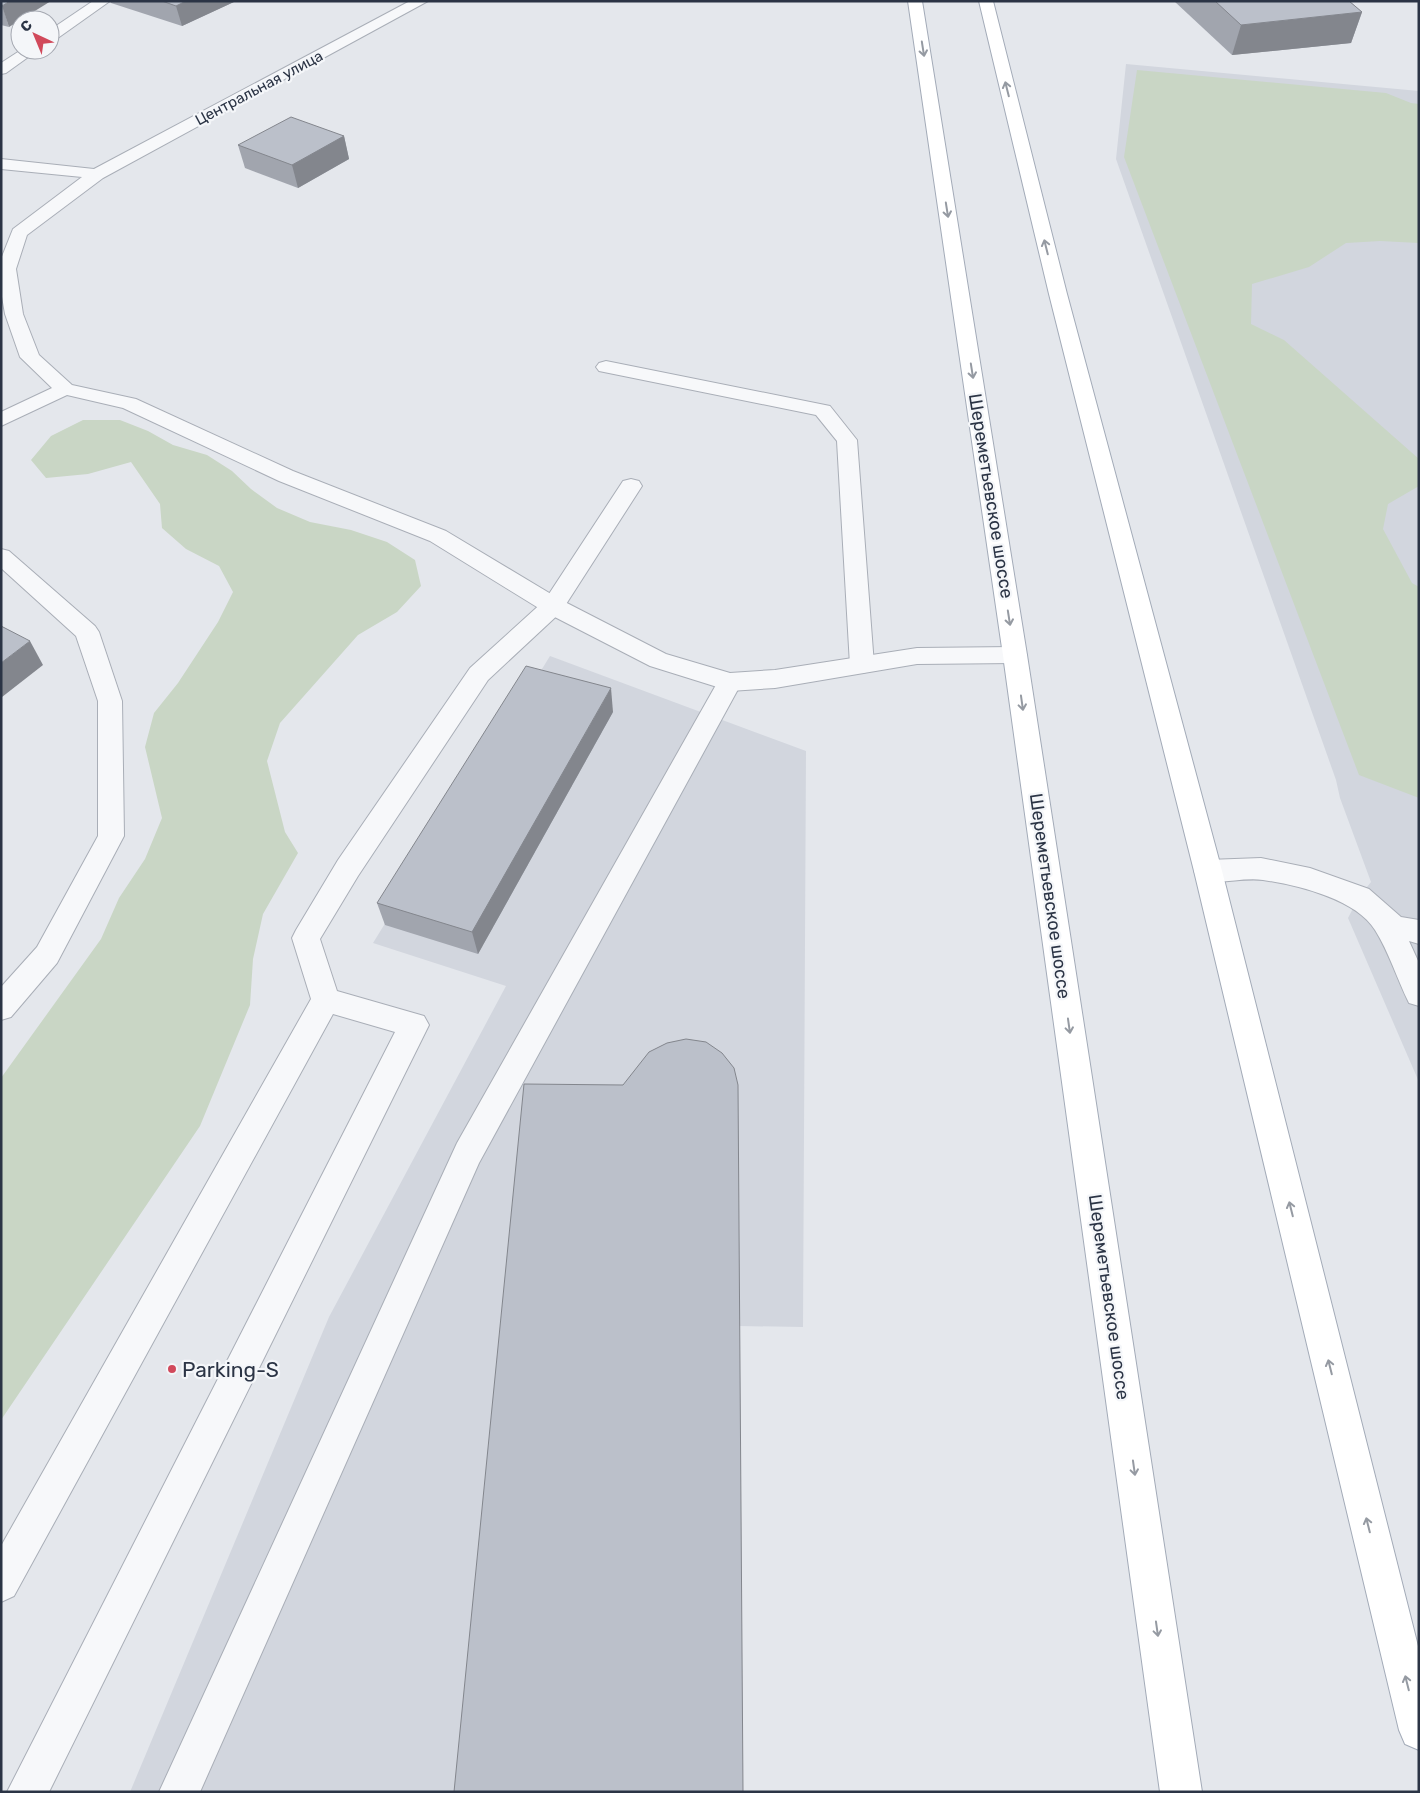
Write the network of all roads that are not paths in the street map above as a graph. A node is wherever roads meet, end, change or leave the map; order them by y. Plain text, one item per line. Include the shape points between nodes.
1 (103, 1) edge
2 (421, 1) edge
3 (916, 1) edge
4 (986, 1) edge
5 (60, 30) edge
6 (16, 60) edge
7 (1, 70) edge
8 (1, 164) edge
9 (97, 174) junction
10 (606, 367) dead end
11 (65, 389) junction
12 (1, 420) edge
13 (632, 486) dead end
14 (1, 556) edge
15 (553, 606) junction
16 (1015, 655) junction
17 (862, 665) junction
18 (730, 682) junction
19 (1208, 872) junction
20 (1385, 921) junction
21 (1419, 932) edge
22 (1419, 994) edge
23 (326, 1000) junction
24 (1, 1008) edge
25 (1, 1583) edge
26 (1419, 1730) edge
27 (27, 1792) edge
28 (178, 1792) edge
29 (1181, 1792) edge

1 - 5 street
2 - 9 street, Центральная улица
3 -> 16 main road, Шереметьевское шоссе
19 -> 4 main road via 1058,294
6 - 7 street
8 - 9 street
9 - 11 street, Центральная улица via 19,233 7,269 14,314 30,357
10 - 17 street via 823,410 847,440
11 - 12 street
11 - 15 street via 129,403 286,476 438,536
13 - 15 street
14 - 24 street via 87,632 110,701 111,827 111,836 47,955
15 - 18 street via 658,660
15 - 23 street via 479,674 348,868 306,938
16 - 17 street via 917,656
16 -> 29 main road, Шереметьевское шоссе
17 - 18 street via 775,679
18 - 28 street via 468,1153
19 - 20 street via 1261,868 1310,879 1359,897
26 -> 19 main road
20 - 21 street via 1394,927
20 - 22 street
23 - 25 street
23 - 27 street via 414,1025

